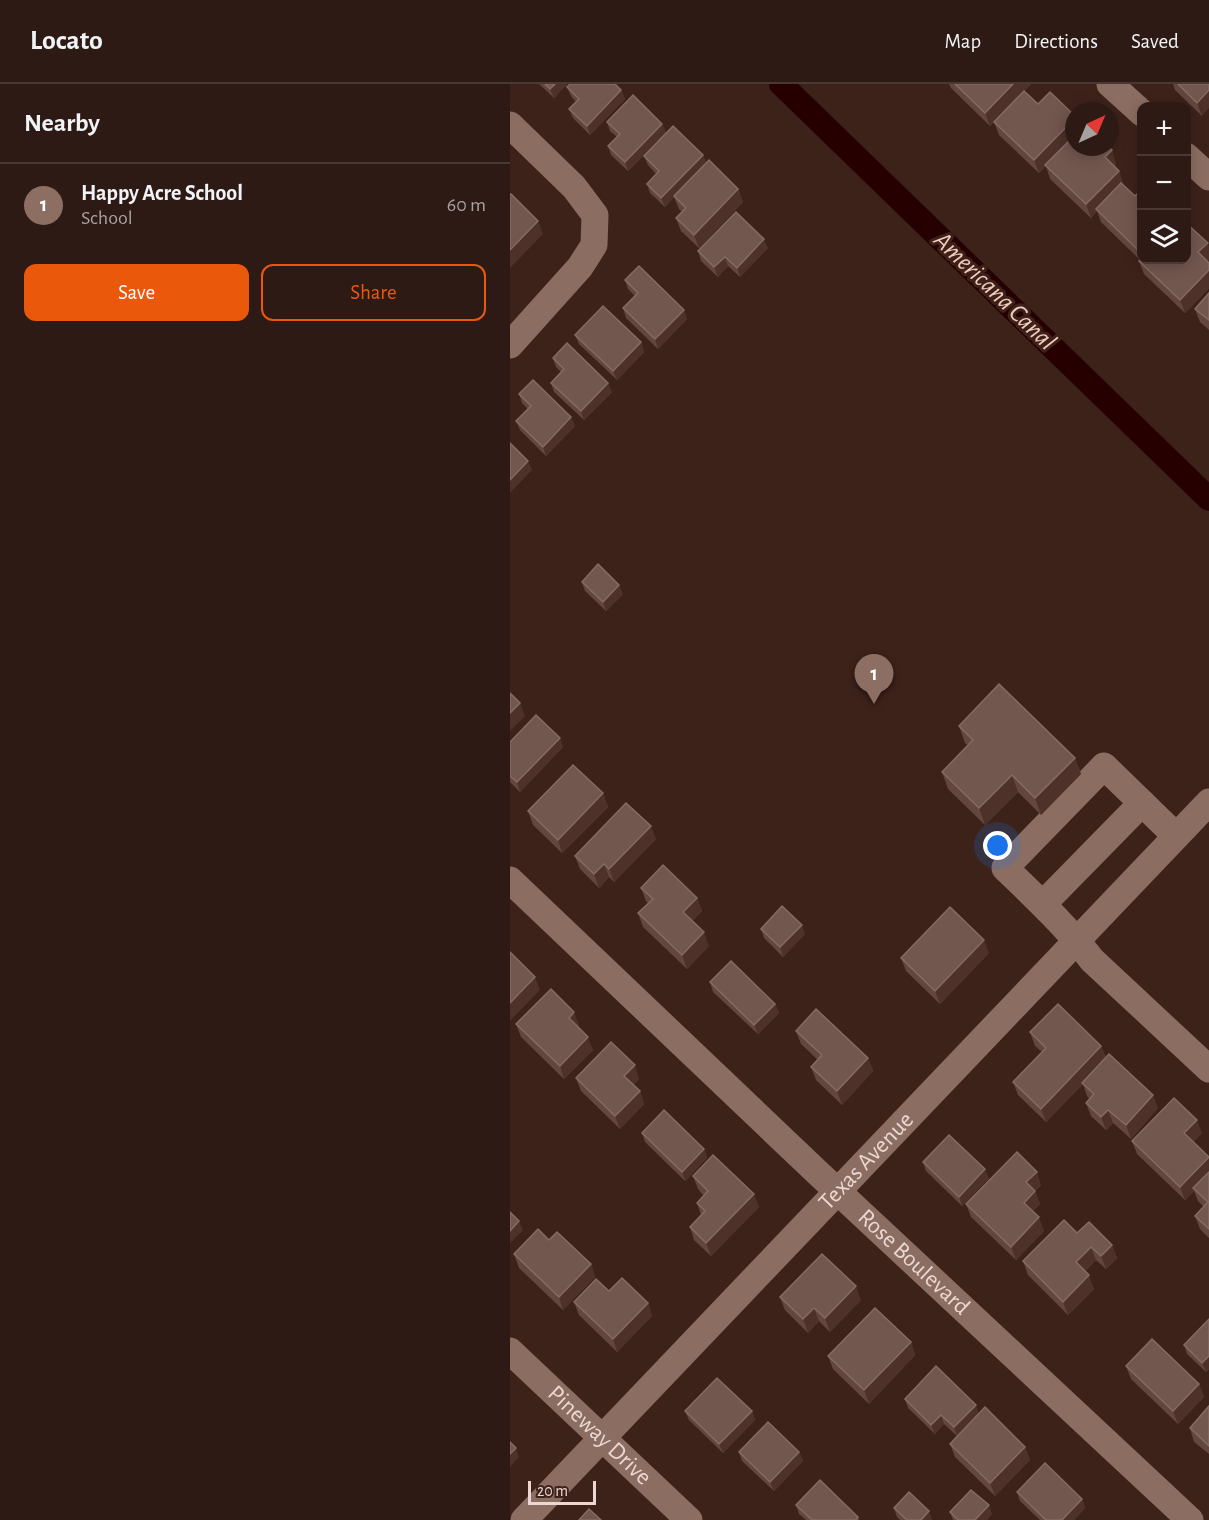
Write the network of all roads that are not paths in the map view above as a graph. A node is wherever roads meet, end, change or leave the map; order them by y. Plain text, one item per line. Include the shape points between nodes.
1 (1110, 84) edge
2 (1137, 108) edge
3 (510, 125) edge
4 (1191, 161) edge
5 (1209, 177) edge
6 (510, 345) edge
7 (1209, 802) edge
8 (1142, 803) junction
9 (1176, 836) junction
10 (510, 880) edge
11 (1043, 904) junction
12 (1077, 940) junction
13 (1209, 1069) edge
14 (838, 1192) junction
15 (510, 1351) edge
16 (602, 1438) junction
17 (524, 1520) edge
18 (689, 1520) edge
19 (1190, 1520) edge

1 - 2 street
3 - 6 street via 574,187 595,215 594,245 580,267
4 - 5 street
7 - 9 street, Texas Avenue
8 - 9 street
8 - 11 street
8 - 11 street via 1104,766 1005,868
9 - 12 street, Texas Avenue
10 - 14 street, Rose Boulevard
11 - 12 street
12 - 13 street via 1092,960
12 - 14 street, Texas Avenue
14 - 16 street, Texas Avenue
14 - 19 street, Rose Boulevard
15 - 16 street, Pineway Drive
16 - 17 street, Texas Avenue
16 - 18 street, Pineway Drive

